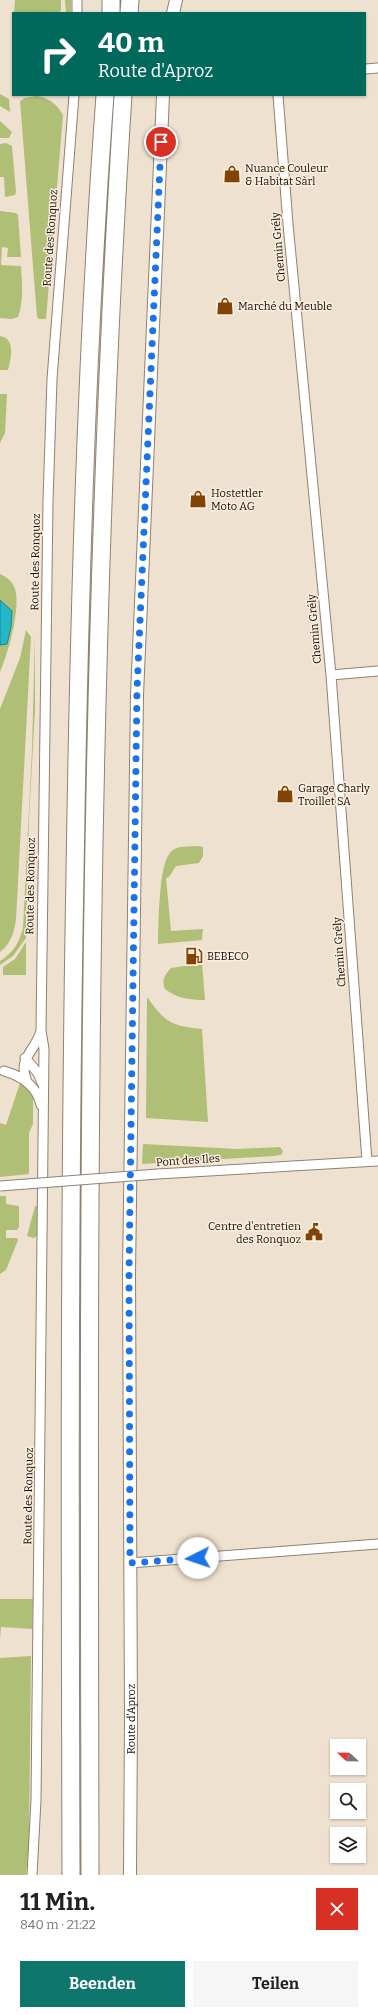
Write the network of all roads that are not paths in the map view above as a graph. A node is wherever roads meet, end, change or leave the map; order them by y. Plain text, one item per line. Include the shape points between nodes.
1 (77, 0) edge
2 (112, 0) edge
3 (130, 0) edge
4 (176, 0) edge
5 (77, 12) edge
6 (110, 12) edge
7 (129, 12) edge
8 (173, 12) edge
9 (378, 68) edge
10 (366, 69) edge
11 (74, 96) edge
12 (105, 96) edge
13 (123, 96) edge
14 (163, 96) edge
15 (278, 96) edge
16 (378, 670) edge
17 (331, 675) junction
18 (40, 1031) junction
19 (25, 1058) junction
20 (2, 1072) edge
21 (26, 1082) junction
22 (44, 1089) junction
23 (43, 1117) junction
24 (367, 1161) junction
25 (378, 1161) edge
26 (0, 1186) edge
27 (378, 1544) edge
28 (130, 1563) junction
29 (32, 1875) edge
30 (71, 1875) edge
31 (90, 1875) edge
32 (130, 1875) edge

1 - 5 street
2 - 6 highway
3 - 7 highway
4 - 8 street
9 - 10 street
11 - 18 street, Route des Ronquoz via 52,394 48,501
12 - 30 highway via 88,410 76,791 71,1202
13 - 31 highway via 106,419 95,791 90,1222
14 - 28 street, Route d'Aproz via 141,695 129,1274
15 - 17 street, Chemin Grély
16 - 17 street
17 - 24 street, Chemin Grély
18 - 19 street, Route des Ronquoz via 34,1047
18 - 22 street, Route des Ronquoz via 44,1049
19 - 20 street via 12,1069
19 - 21 street via 23,1070
19 - 22 street, Route des Ronquoz via 38,1073
20 - 21 street, Route des Ronquoz via 19,1076
21 - 23 street, Route des Ronquoz via 40,1099
22 - 23 street, Route des Ronquoz
23 - 29 street, Route des Ronquoz via 36,1800
24 - 25 street, Pont des Iles
24 - 26 street, Pont des Iles, bridge
27 - 28 street
28 - 32 street, Route d'Aproz

